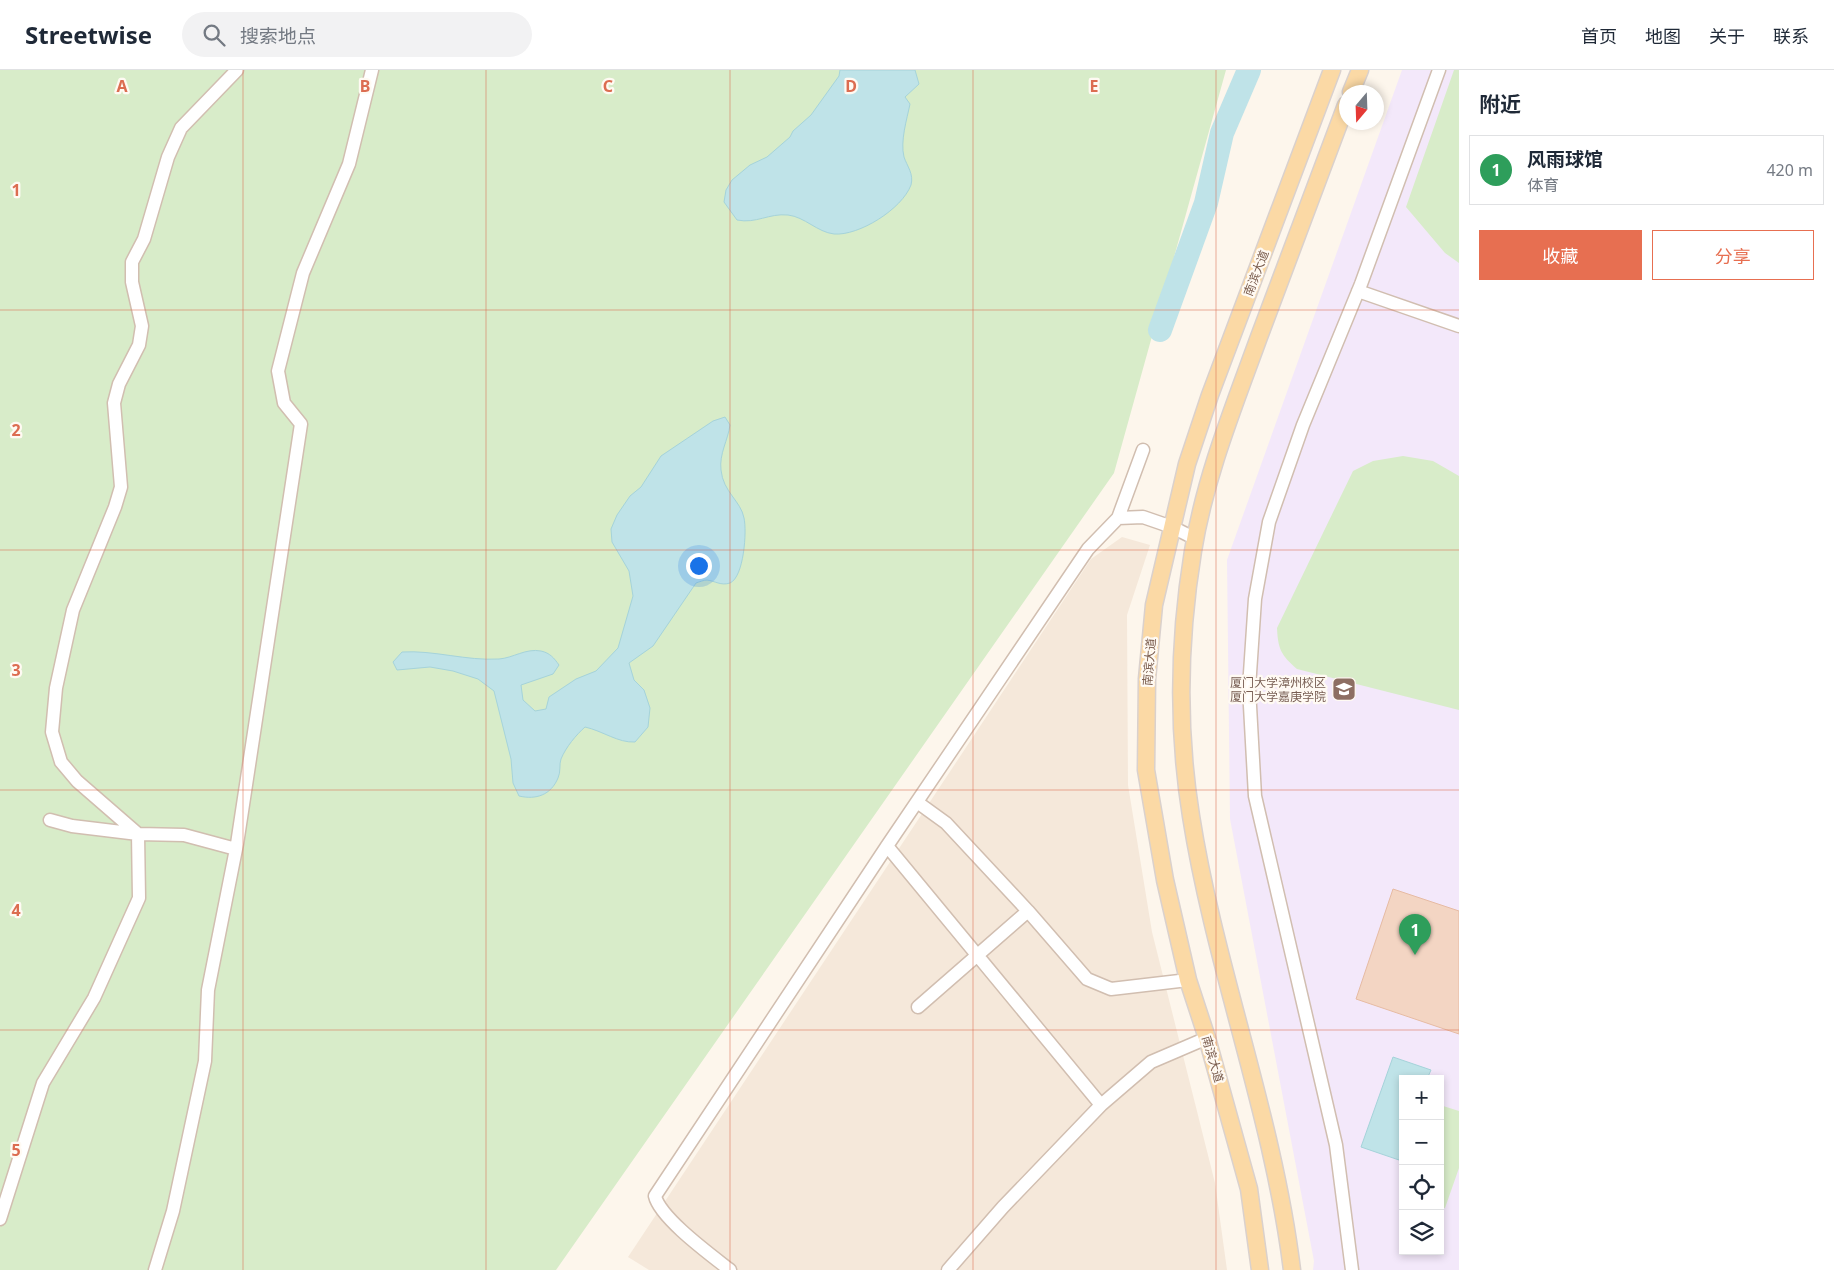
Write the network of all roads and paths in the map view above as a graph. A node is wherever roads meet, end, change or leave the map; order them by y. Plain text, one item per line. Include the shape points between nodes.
1 (238, 70) edge
2 (372, 70) edge
3 (1332, 70) edge
4 (1360, 70) edge
5 (1440, 70) edge
6 (1354, 85) edge
7 (1339, 124) edge
8 (1358, 291) junction
9 (1459, 326) edge
10 (1143, 450) dead end
11 (1118, 518) junction
12 (1172, 527) junction
13 (1196, 539) junction
14 (917, 802) junction
15 (50, 820) dead end
16 (138, 834) junction
17 (887, 846) junction
18 (236, 849) junction
19 (1028, 911) junction
20 (977, 955) junction
21 (1188, 980) junction
22 (918, 1007) dead end
23 (1207, 1038) junction
24 (1101, 1104) junction
25 (0, 1219) edge
26 (156, 1270) edge
27 (730, 1270) edge
28 (948, 1270) edge
29 (1260, 1270) edge
30 (1292, 1270) edge
31 (1352, 1270) edge

1 - 16 street via 181,128 168,157 144,239 132,262 132,282 142,326 139,345 119,384 114,403 120,487 73,610 56,688 52,732 61,762 76,781
2 - 18 street via 349,164 303,273 278,371 284,402 301,424
3 - 12 main road, 南滨大道 via 1210,395 1187,464
4 - 6 main road
5 - 8 street
7 - 13 main road, 南滨大道 via 1235,404 1212,471
8 - 9 street
8 - 31 street via 1303,425 1268,522 1255,599 1249,688 1255,796 1336,1145
10 - 11 street
11 - 12 street via 1144,518
11 - 14 street via 1088,549
12 - 13 street
12 - 21 main road, 南滨大道 via 1153,614 1146,679 1146,770 1164,880
13 - 30 main road, 南滨大道 via 1184,618 1182,739 1190,812 1204,895 1268,1137
14 - 17 street
14 - 19 street via 946,822
15 - 16 street
16 - 18 street via 184,835
16 - 25 street via 139,898 94,998 43,1083
17 - 20 street
17 - 27 street via 655,1196 657,1206
18 - 26 street via 208,990 206,1061 173,1211
19 - 20 street
19 - 21 street via 1087,979 1111,989
20 - 22 street
20 - 24 street
21 - 23 main road, 南滨大道
23 - 24 street via 1151,1062
23 - 29 main road, 南滨大道 via 1249,1189
24 - 28 street

